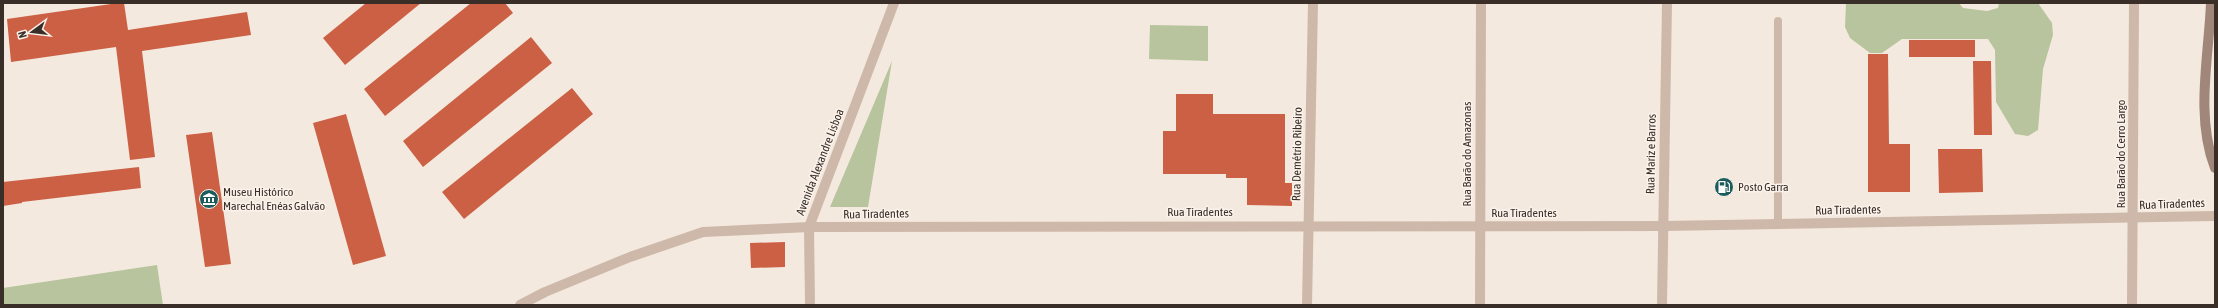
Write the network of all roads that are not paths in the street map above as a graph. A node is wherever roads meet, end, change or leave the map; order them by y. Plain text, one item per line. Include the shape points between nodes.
1 (894, 3) edge
2 (1313, 3) edge
3 (1481, 3) edge
4 (1667, 3) edge
5 (2134, 3) edge
6 (2211, 3) edge
7 (1778, 21) dead end
8 (2215, 168) edge
9 (2215, 216) edge
10 (2133, 218) junction
11 (1778, 224) junction
12 (1308, 225) junction
13 (1663, 226) junction
14 (809, 227) junction
15 (1480, 227) junction
16 (520, 305) edge
17 (810, 305) edge
18 (1307, 305) edge
19 (1480, 305) edge
20 (1662, 305) edge
21 (2132, 305) edge

1 - 14 street, Avenida Alexandre Lisboa
2 - 12 street, Rua Demétrio Ribeiro
3 - 15 street, Rua Barão do Amazonas
4 - 13 street, Rua Mariz e Barros
5 - 10 street, Rua Barão do Cerro Largo
6 - 8 main road via 2205,109 2208,146
7 - 11 lane
9 - 10 street, Rua Tiradentes
10 - 11 street, Rua Tiradentes
10 - 21 street, Rua Barão do Cerro Largo
11 - 13 street, Rua Tiradentes
12 - 14 street, Rua Tiradentes
12 - 15 street, Rua Tiradentes
12 - 18 street, Rua Demétrio Ribeiro
13 - 15 street, Rua Tiradentes
13 - 20 street, Rua Mariz e Barros
14 - 16 street, Avenida Alexandre Lisboa via 703,232 630,257
14 - 17 street
15 - 19 street, Rua Barão do Amazonas

